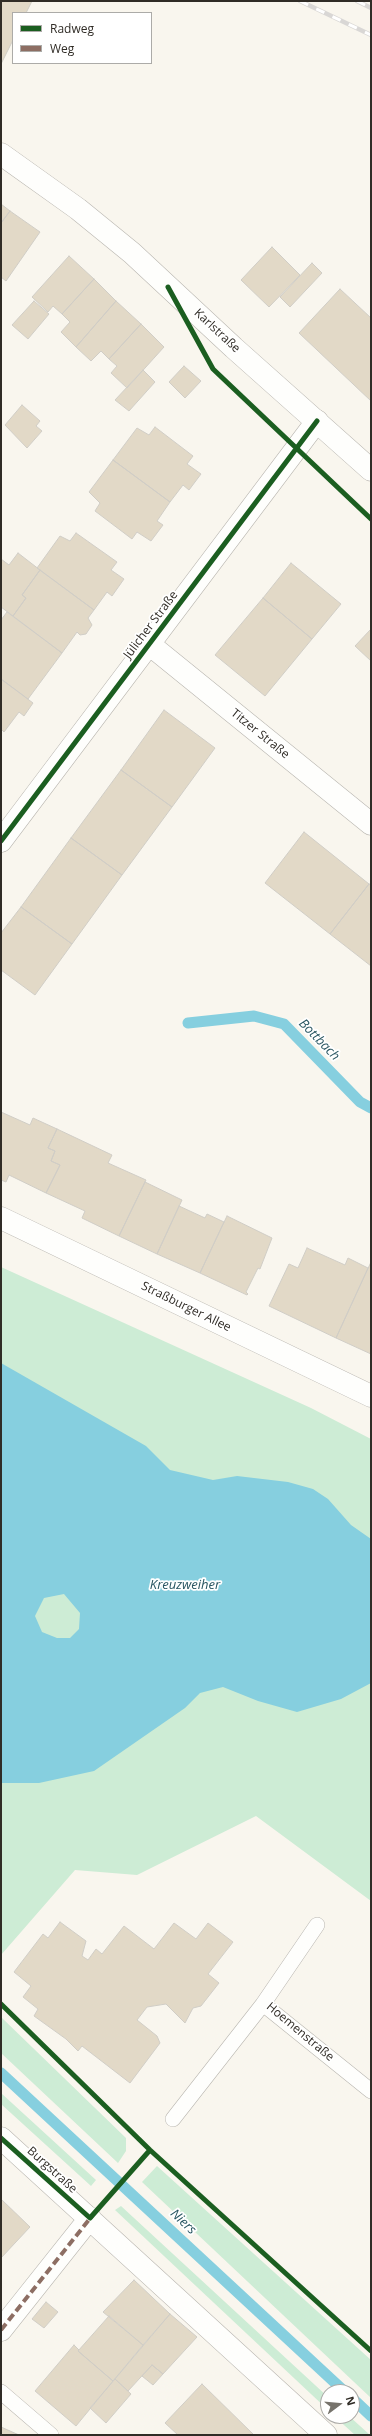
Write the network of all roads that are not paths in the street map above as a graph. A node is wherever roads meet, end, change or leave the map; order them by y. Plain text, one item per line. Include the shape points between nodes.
1 (1, 154) edge
2 (317, 421) junction
3 (371, 470) edge
4 (149, 644) junction
5 (371, 824) edge
6 (1, 841) edge
7 (1, 1218) edge
8 (371, 1396) edge
9 (317, 1925) dead end
10 (263, 2004) junction
11 (371, 2091) edge
12 (173, 2119) dead end
13 (1, 2138) edge
14 (90, 2218) junction
15 (1, 2330) edge
16 (1, 2392) edge
17 (51, 2435) edge
18 (326, 2435) edge

1 - 2 street, Karlstraße via 78,209 132,252
2 - 3 street, Karlstraße
2 - 4 street, Jülicher Straße
4 - 5 street, Titzer Straße
4 - 6 street, Jülicher Straße
7 - 8 street, Straßburger Allee
9 - 10 lane, Hoemenstraße
10 - 11 lane, Hoemenstraße
10 - 12 lane
13 - 14 street, Burgstraße
14 - 15 street
14 - 18 street, Burgstraße
16 - 17 lane

